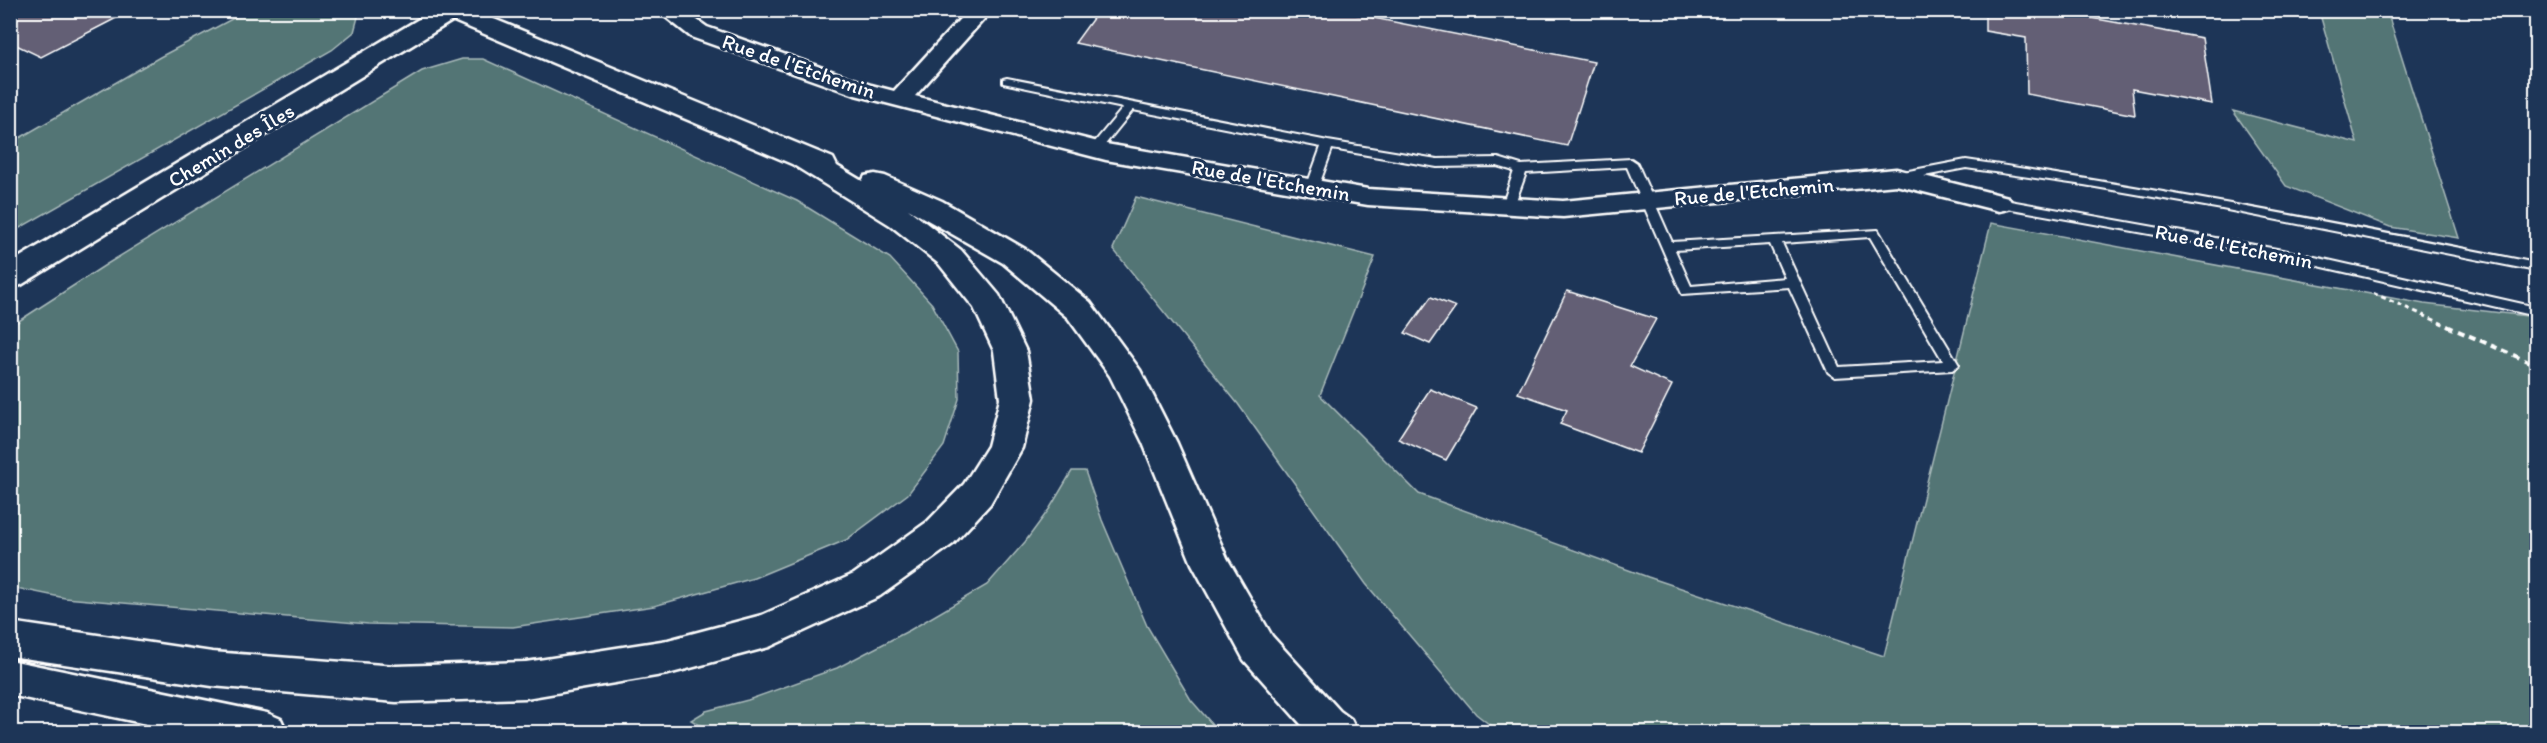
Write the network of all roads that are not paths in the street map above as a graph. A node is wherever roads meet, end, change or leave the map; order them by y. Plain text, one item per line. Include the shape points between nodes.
1 (668, 10) edge
2 (981, 10) edge
3 (450, 11) edge
4 (1007, 81) dead end
5 (899, 99) junction
6 (1131, 105) junction
7 (1328, 145) junction
8 (1095, 149) junction
9 (802, 158) junction
10 (1521, 170) junction
11 (1896, 177) junction
12 (1312, 188) junction
13 (1648, 201) junction
14 (1999, 203) joint
15 (1508, 206) junction
16 (1774, 240) junction
17 (1668, 246) junction
18 (2536, 267) edge
19 (10, 277) edge
20 (1794, 282) junction
21 (2536, 312) edge
22 (10, 639) edge
23 (10, 677) edge
24 (267, 732) edge
25 (1337, 732) edge

1 - 5 street, Rue de l'Etchemin via 699,32
2 - 5 street
3 - 9 main road
3 - 19 main road, Chemin des Îles
4 - 6 lane
5 - 8 street, Rue de l'Etchemin
6 - 7 lane
6 - 8 lane
7 - 10 lane via 1437,164 1498,162
7 - 12 lane
8 - 12 street, Rue de l'Etchemin
9 - 22 main road via 901,218 950,257 988,303 1010,351 1015,409 1005,448 977,494 940,533 867,585 758,633 668,657 526,680 384,683 212,669
9 - 25 main road via 856,174 932,208 1014,256 1079,310 1124,370 1212,564 1258,648
10 - 13 lane via 1631,163
10 - 15 lane
11 - 13 street, Rue de l'Etchemin
11 - 14 street, Rue de l'Etchemin
11 - 18 lane, Rue de l'Etchemin via 1966,164 2222,205
12 - 15 street, Rue de l'Etchemin via 1368,197
13 - 15 street, Rue de l'Etchemin via 1563,209
13 - 17 lane
14 - 21 lane, Rue de l'Etchemin via 2288,255
16 - 17 lane
16 - 20 lane
16 - 20 lane via 1874,233 1952,365 1835,372
17 - 20 lane via 1687,291
23 - 24 main road

